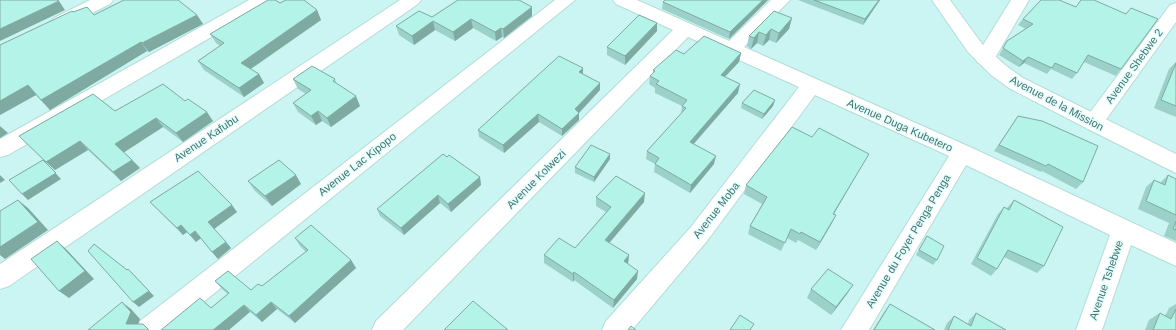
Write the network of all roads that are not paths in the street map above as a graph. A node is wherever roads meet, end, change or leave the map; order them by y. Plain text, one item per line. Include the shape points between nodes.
1 (104, 0) edge
2 (262, 0) edge
3 (412, 0) edge
4 (566, 0) edge
5 (622, 0) edge
6 (781, 0) edge
7 (941, 0) edge
8 (1020, 0) edge
9 (1169, 0) edge
10 (1176, 3) edge
11 (1176, 9) edge
12 (686, 28) junction
13 (42, 31) edge
14 (732, 48) junction
15 (985, 58) junction
16 (812, 84) junction
17 (1092, 123) junction
18 (0, 149) edge
19 (962, 152) junction
20 (1176, 164) edge
21 (1124, 230) junction
22 (1176, 255) edge
23 (0, 278) edge
24 (149, 330) edge
25 (385, 330) edge
26 (615, 330) edge
27 (854, 330) edge
28 (1089, 330) edge

1 - 13 street
2 - 18 street
3 - 23 street, Avenue Kafubu
4 - 24 street, Avenue Lac Kipopo
5 - 12 street, Avenue Duga Kubetero
6 - 14 street
7 - 15 street, Avenue de la Mission via 964,35
8 - 15 street
9 - 10 street
11 - 17 street, Avenue Shebwe 2
12 - 14 street, Avenue Duga Kubetero
12 - 25 street, Avenue Kolwezi
14 - 16 street, Avenue Duga Kubetero
15 - 17 street, Avenue de la Mission via 1016,83
16 - 19 street, Avenue Duga Kubetero
16 - 26 street, Avenue Moba via 699,234
17 - 20 street, Avenue de la Mission
19 - 21 street, Avenue Duga Kubetero
19 - 27 street, Avenue du Foyer Penga Penga
21 - 22 street, Avenue Duga Kubetero
21 - 28 street, Avenue Tshebwe

